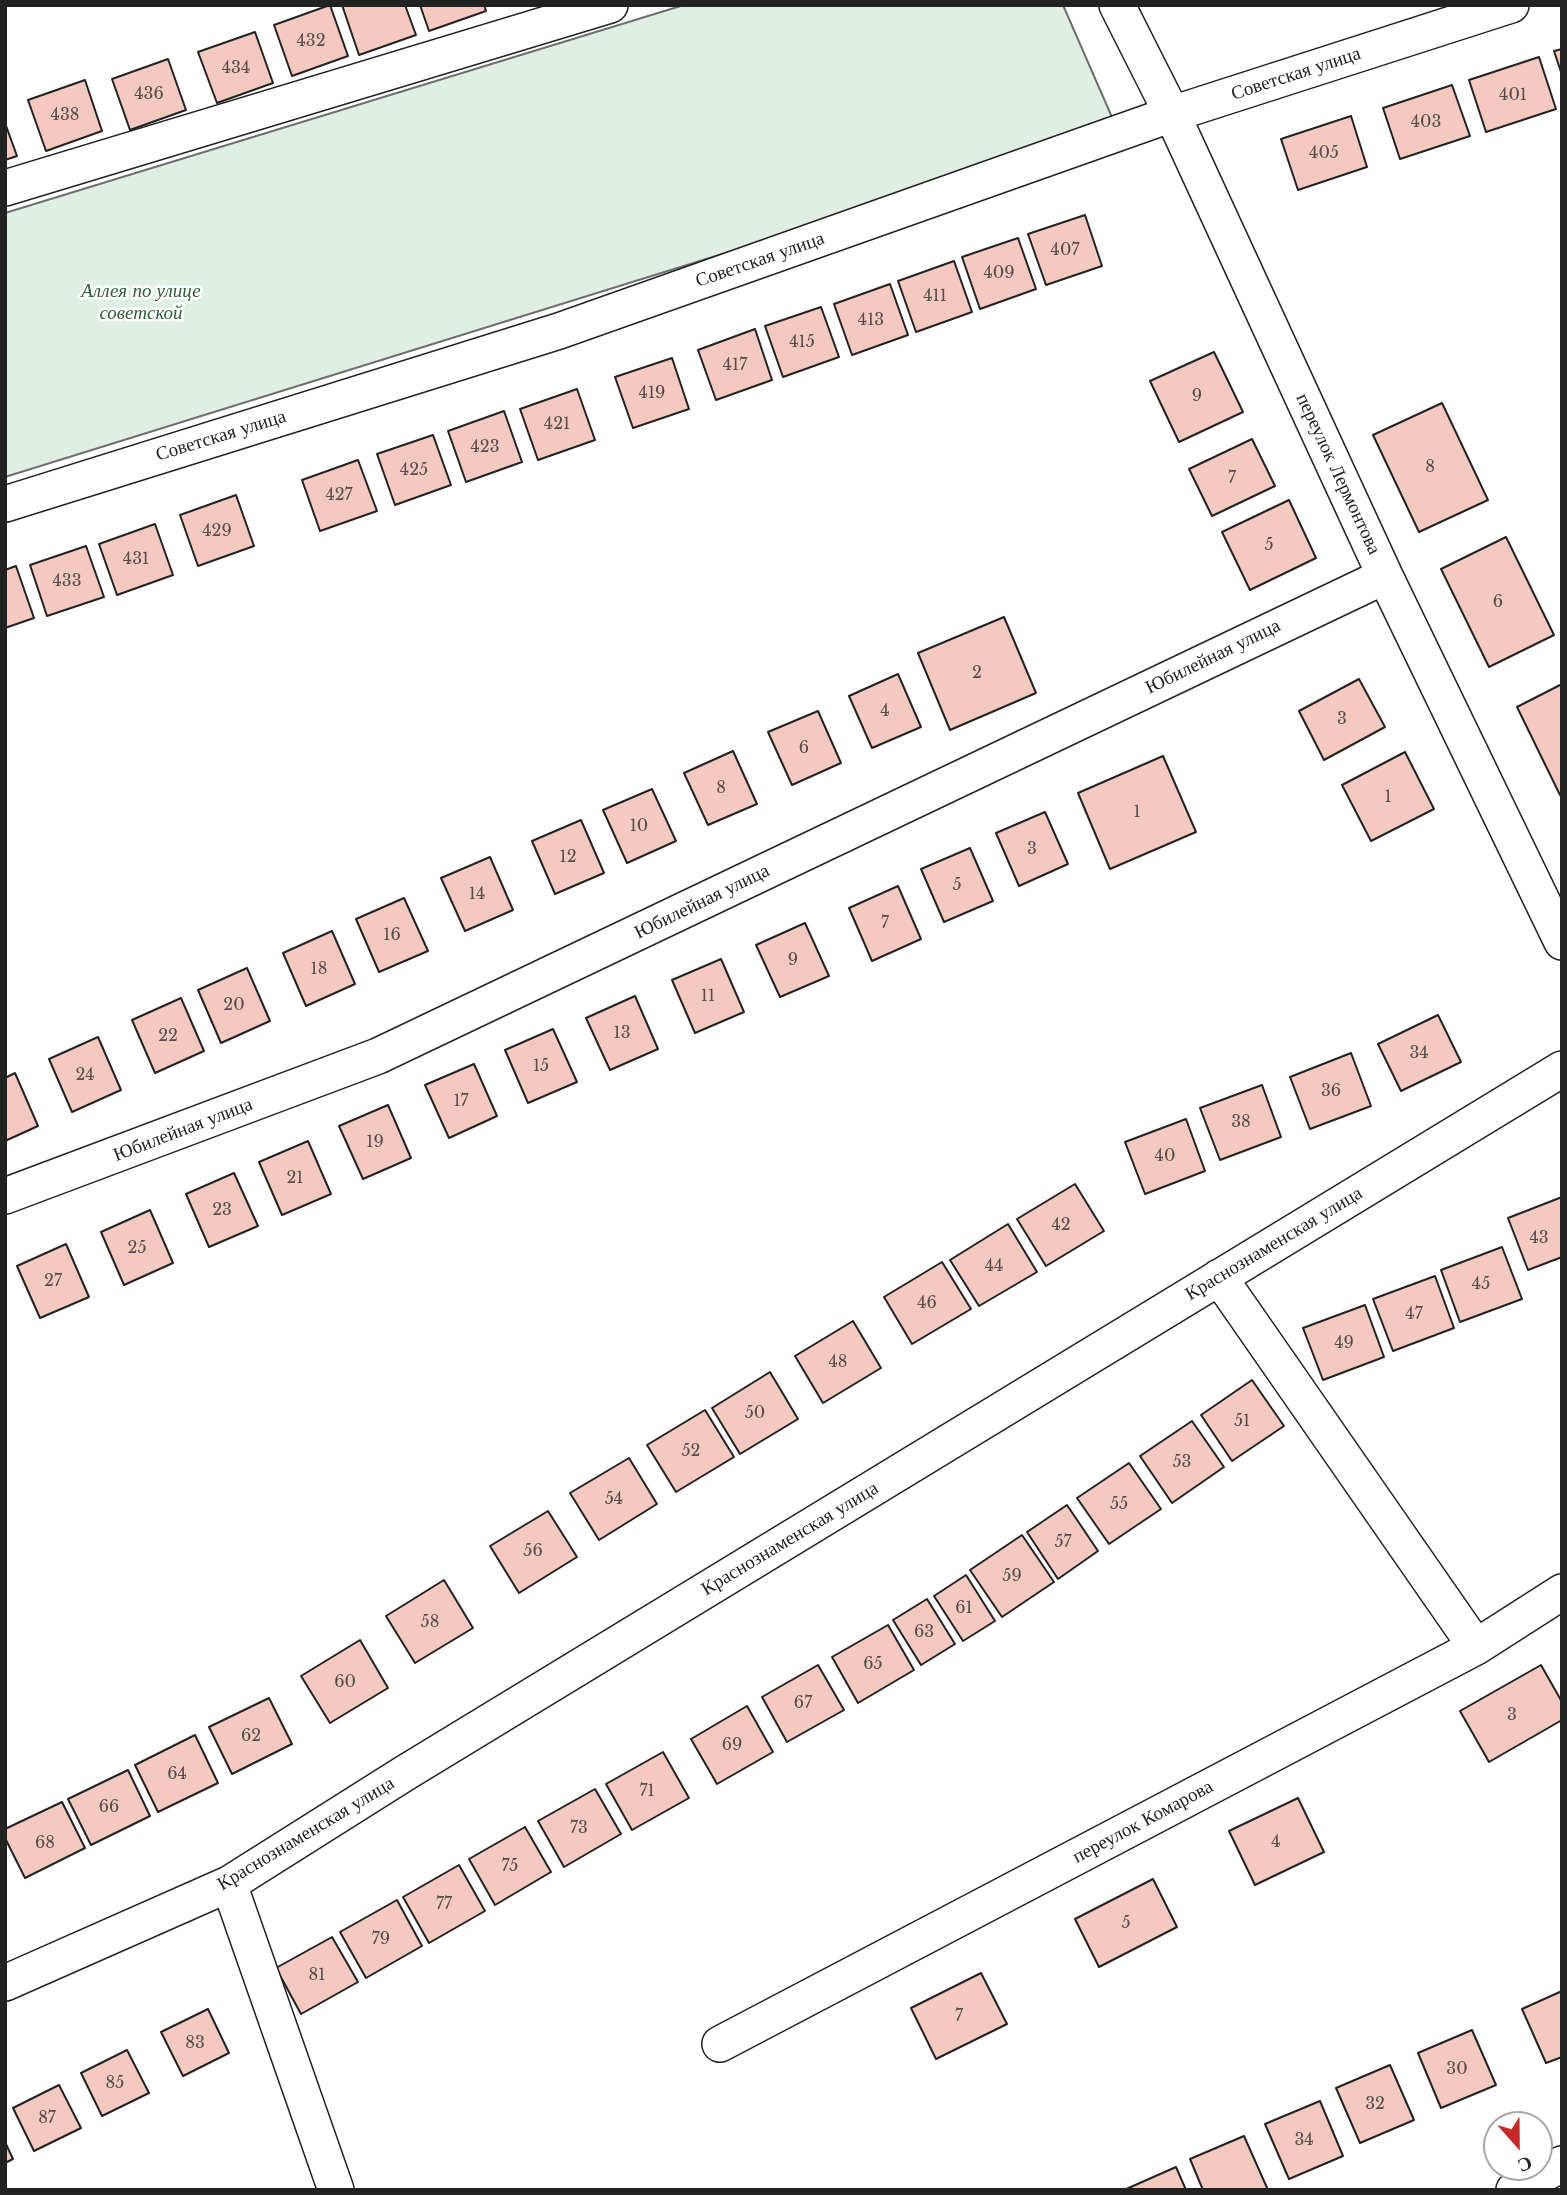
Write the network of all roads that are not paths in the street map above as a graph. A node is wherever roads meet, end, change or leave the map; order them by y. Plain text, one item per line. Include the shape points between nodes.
1 (610, 5) edge
2 (1116, 5) edge
3 (1511, 5) edge
4 (1172, 114) junction
5 (5, 188) edge
6 (5, 504) edge
7 (1385, 576) junction
8 (1562, 942) edge
9 (1562, 1069) edge
10 (5, 1196) edge
11 (1219, 1277) junction
12 (1562, 1592) edge
13 (1476, 1647) junction
14 (229, 1884) junction
15 (5, 1983) edge
16 (720, 2044) dead end
17 (1562, 2164) edge
18 (336, 2190) edge
19 (1514, 2190) edge

1 - 5 street
2 - 4 street, переулок Лермонтова
3 - 4 street, Советская улица
4 - 6 street, Советская улица via 559,331
4 - 7 street, переулок Лермонтова
7 - 8 street, переулок Лермонтова
7 - 10 street, Юбилейная улица via 377,1056
9 - 11 street, Краснознаменская улица
11 - 13 street
11 - 14 street, Краснознаменская улица
12 - 13 street, переулок Комарова
13 - 16 street, переулок Комарова
14 - 15 street, Краснознаменская улица
14 - 18 street
17 - 19 street

